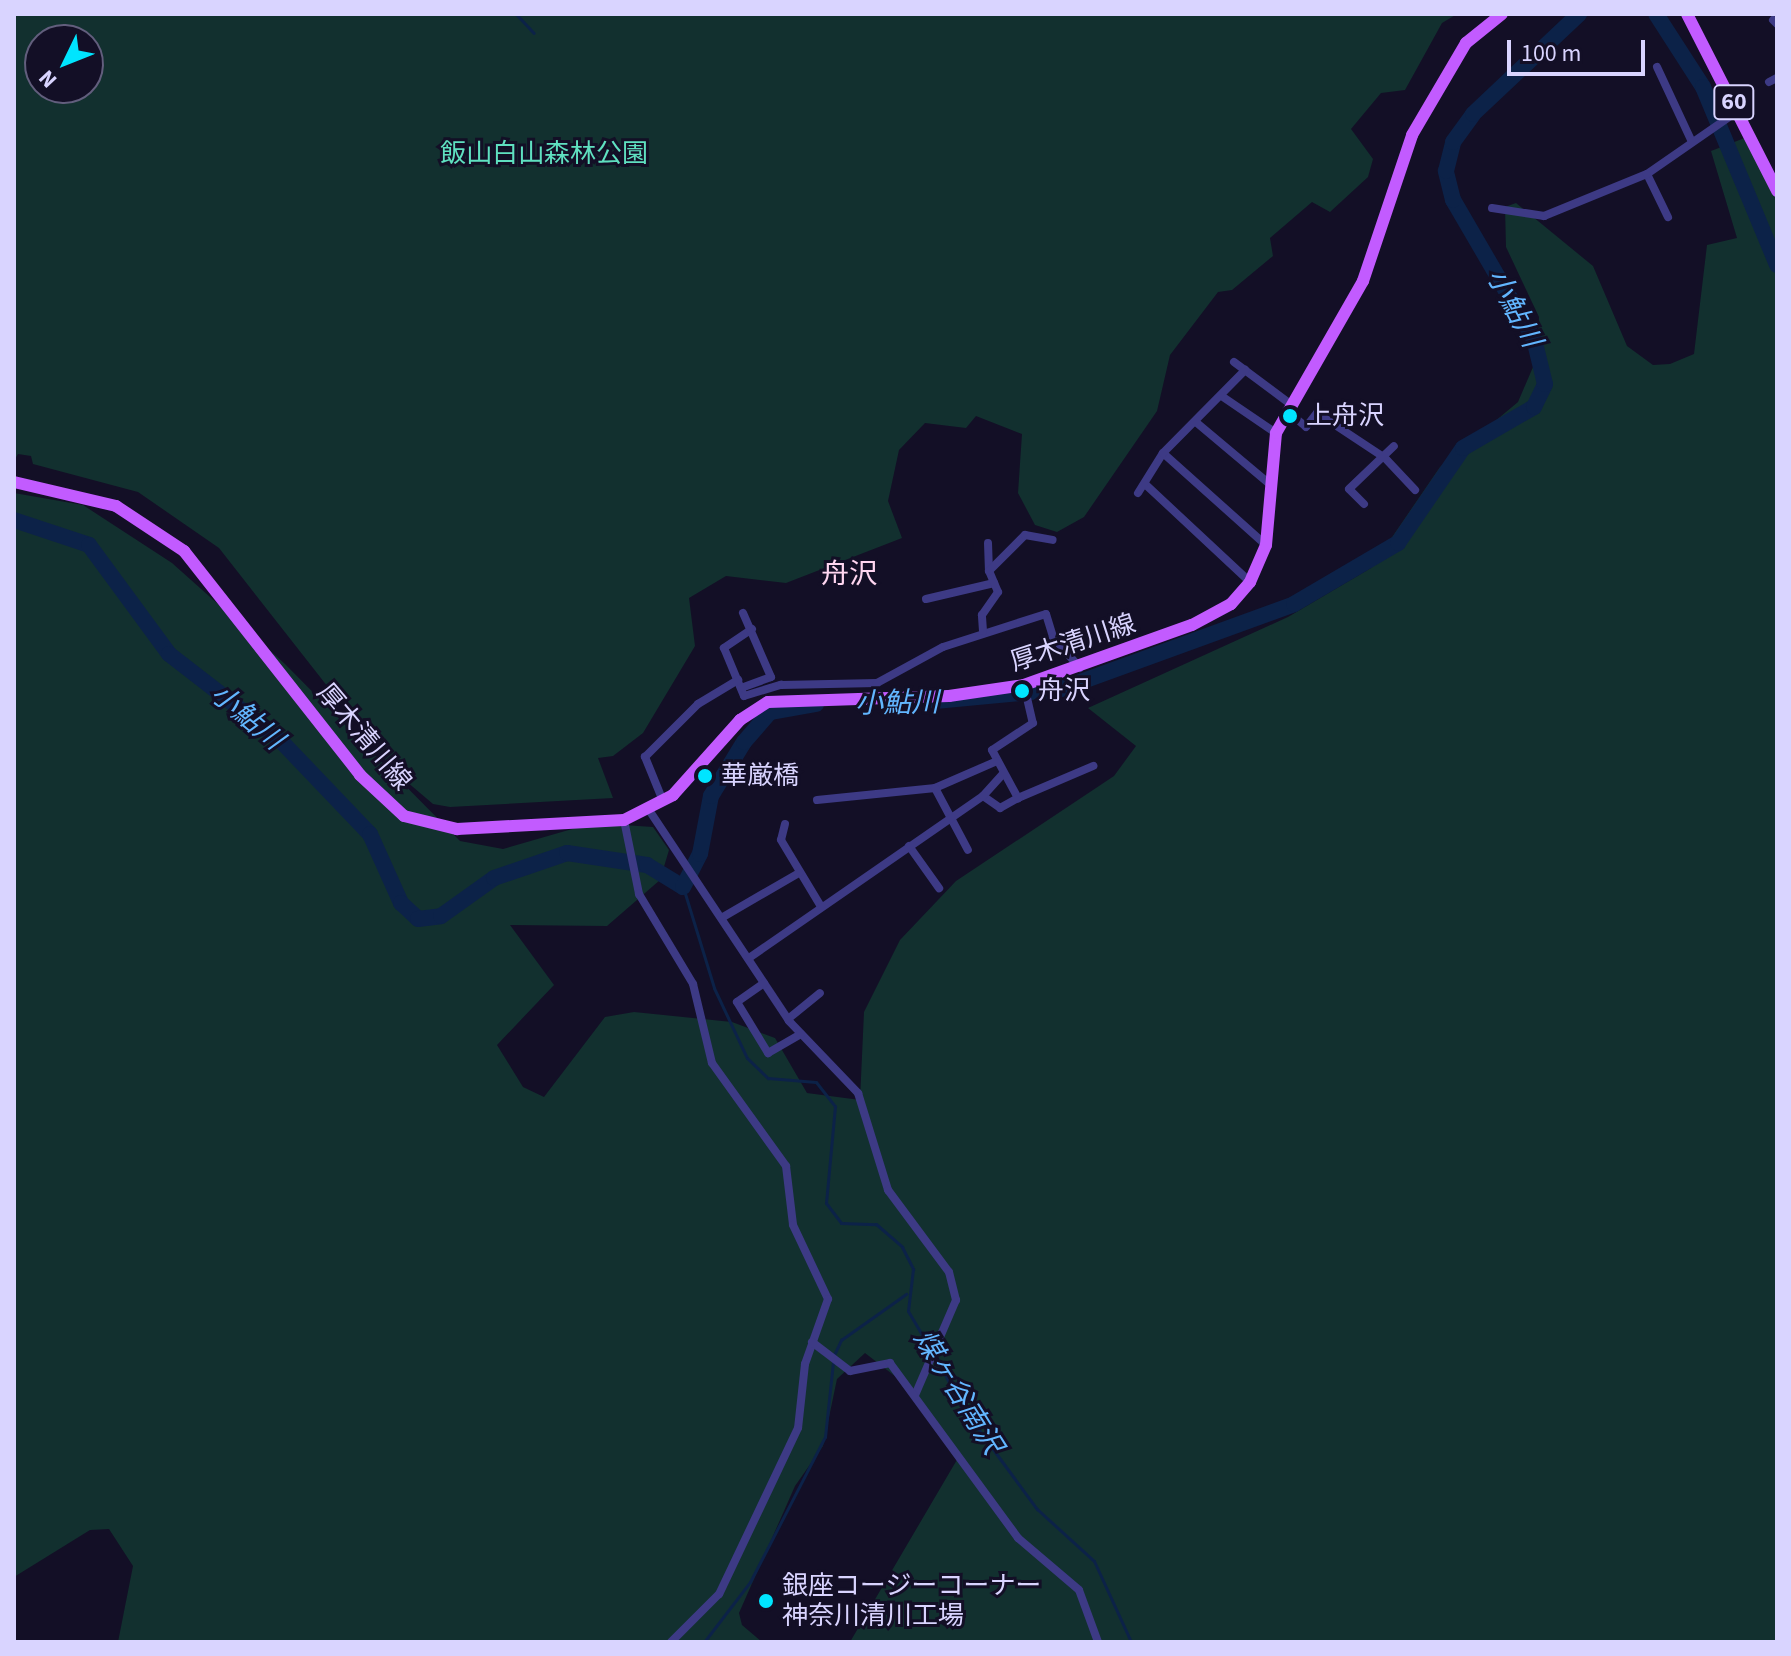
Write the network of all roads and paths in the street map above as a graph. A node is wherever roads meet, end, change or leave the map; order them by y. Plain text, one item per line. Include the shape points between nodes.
1 (1502, 14) edge
2 (1687, 14) edge
3 (1657, 67) dead end
4 (1738, 111) junction
5 (1693, 139) junction
6 (1647, 174) junction
7 (1777, 191) edge
8 (1492, 208) dead end
9 (1668, 217) dead end
10 (1234, 362) dead end
11 (1245, 370) junction
12 (1223, 397) junction
13 (1287, 406) junction
14 (1197, 423) junction
15 (1276, 433) junction
16 (1394, 446) dead end
17 (1163, 453) junction
18 (1385, 458) junction
19 (14, 482) edge
20 (1145, 484) junction
21 (1271, 485) junction
22 (1415, 490) dead end
23 (1138, 493) dead end
24 (1364, 504) dead end
25 (1053, 540) dead end
26 (988, 543) dead end
27 (1266, 545) junction
28 (989, 571) junction
29 (1250, 582) junction
30 (994, 583) junction
31 (926, 599) dead end
32 (743, 613) dead end
33 (752, 629) junction
34 (983, 631) junction
35 (1080, 668) junction
36 (739, 684) junction
37 (1025, 689) junction
38 (800, 690) junction
39 (997, 761) junction
40 (1093, 766) dead end
41 (1004, 773) junction
42 (935, 788) junction
43 (983, 796) junction
44 (1018, 798) junction
45 (817, 800) dead end
46 (663, 801) junction
47 (649, 810) junction
48 (624, 820) junction
49 (948, 820) junction
50 (785, 824) dead end
51 (909, 846) junction
52 (968, 850) dead end
53 (799, 873) junction
54 (939, 888) dead end
55 (820, 905) junction
56 (721, 913) junction
57 (749, 958) junction
58 (764, 983) junction
59 (820, 993) dead end
60 (788, 1019) junction
61 (801, 1034) junction
62 (812, 1342) junction
63 (915, 1395) junction
64 (671, 1642) edge
65 (1098, 1642) edge

1 - 13 main road, 厚木清川線 via 1466,43 1412,135 1363,281
2 - 4 main road, 60
3 - 5 street
4 - 5 street
4 - 7 main road, 60
5 - 6 street
6 - 8 street via 1544,216
6 - 9 street
10 - 11 street
11 - 12 street
11 - 13 street
12 - 14 street
12 - 15 street
13 - 15 main road, 厚木清川線
13 - 18 street via 1306,427 1317,413
14 - 17 street
14 - 21 street
15 - 21 main road, 厚木清川線
16 - 18 street
17 - 20 street
17 - 27 street
18 - 22 street
18 - 24 street via 1349,489
19 - 48 main road, 厚木清川線 via 116,506 184,551 360,775 404,816 457,829
20 - 23 street
20 - 29 street
21 - 27 main road, 厚木清川線
25 - 28 street via 1025,535
26 - 28 street
27 - 29 main road, 厚木清川線
28 - 30 street
29 - 35 main road, 厚木清川線 via 1213,617
30 - 31 street
30 - 34 street via 998,592 982,615
32 - 33 street
33 - 36 street via 724,648
33 - 36 street via 771,677
34 - 35 street via 1046,614 1053,637
34 - 38 street via 877,683
35 - 37 main road, 厚木清川線
36 - 38 street via 744,696
36 - 46 street via 698,704 645,757
37 - 38 main road, 厚木清川線 via 949,696
37 - 39 street via 1033,723 992,750
38 - 46 main road, 厚木清川線 via 745,715
39 - 41 street
39 - 42 street
40 - 44 street
41 - 43 street
41 - 44 street
42 - 45 street
42 - 49 street
43 - 44 street via 1000,808
43 - 49 street
46 - 47 main road, 厚木清川線
47 - 48 main road, 厚木清川線
47 - 56 street
48 - 62 street via 637,886 693,984 712,1063 786,1166 793,1225 828,1299
49 - 51 street
49 - 52 street
50 - 53 street via 781,840
51 - 54 street
51 - 55 street
53 - 55 street
53 - 56 street
55 - 57 street
56 - 57 street
57 - 58 street
58 - 60 street
58 - 61 street via 737,1002 768,1053
59 - 60 street
60 - 61 street
61 - 63 street via 858,1093 888,1190 952,1281 956,1300
62 - 63 street via 850,1371 890,1363
62 - 64 street via 798,1428 719,1594
63 - 65 street via 1018,1538 1079,1590

